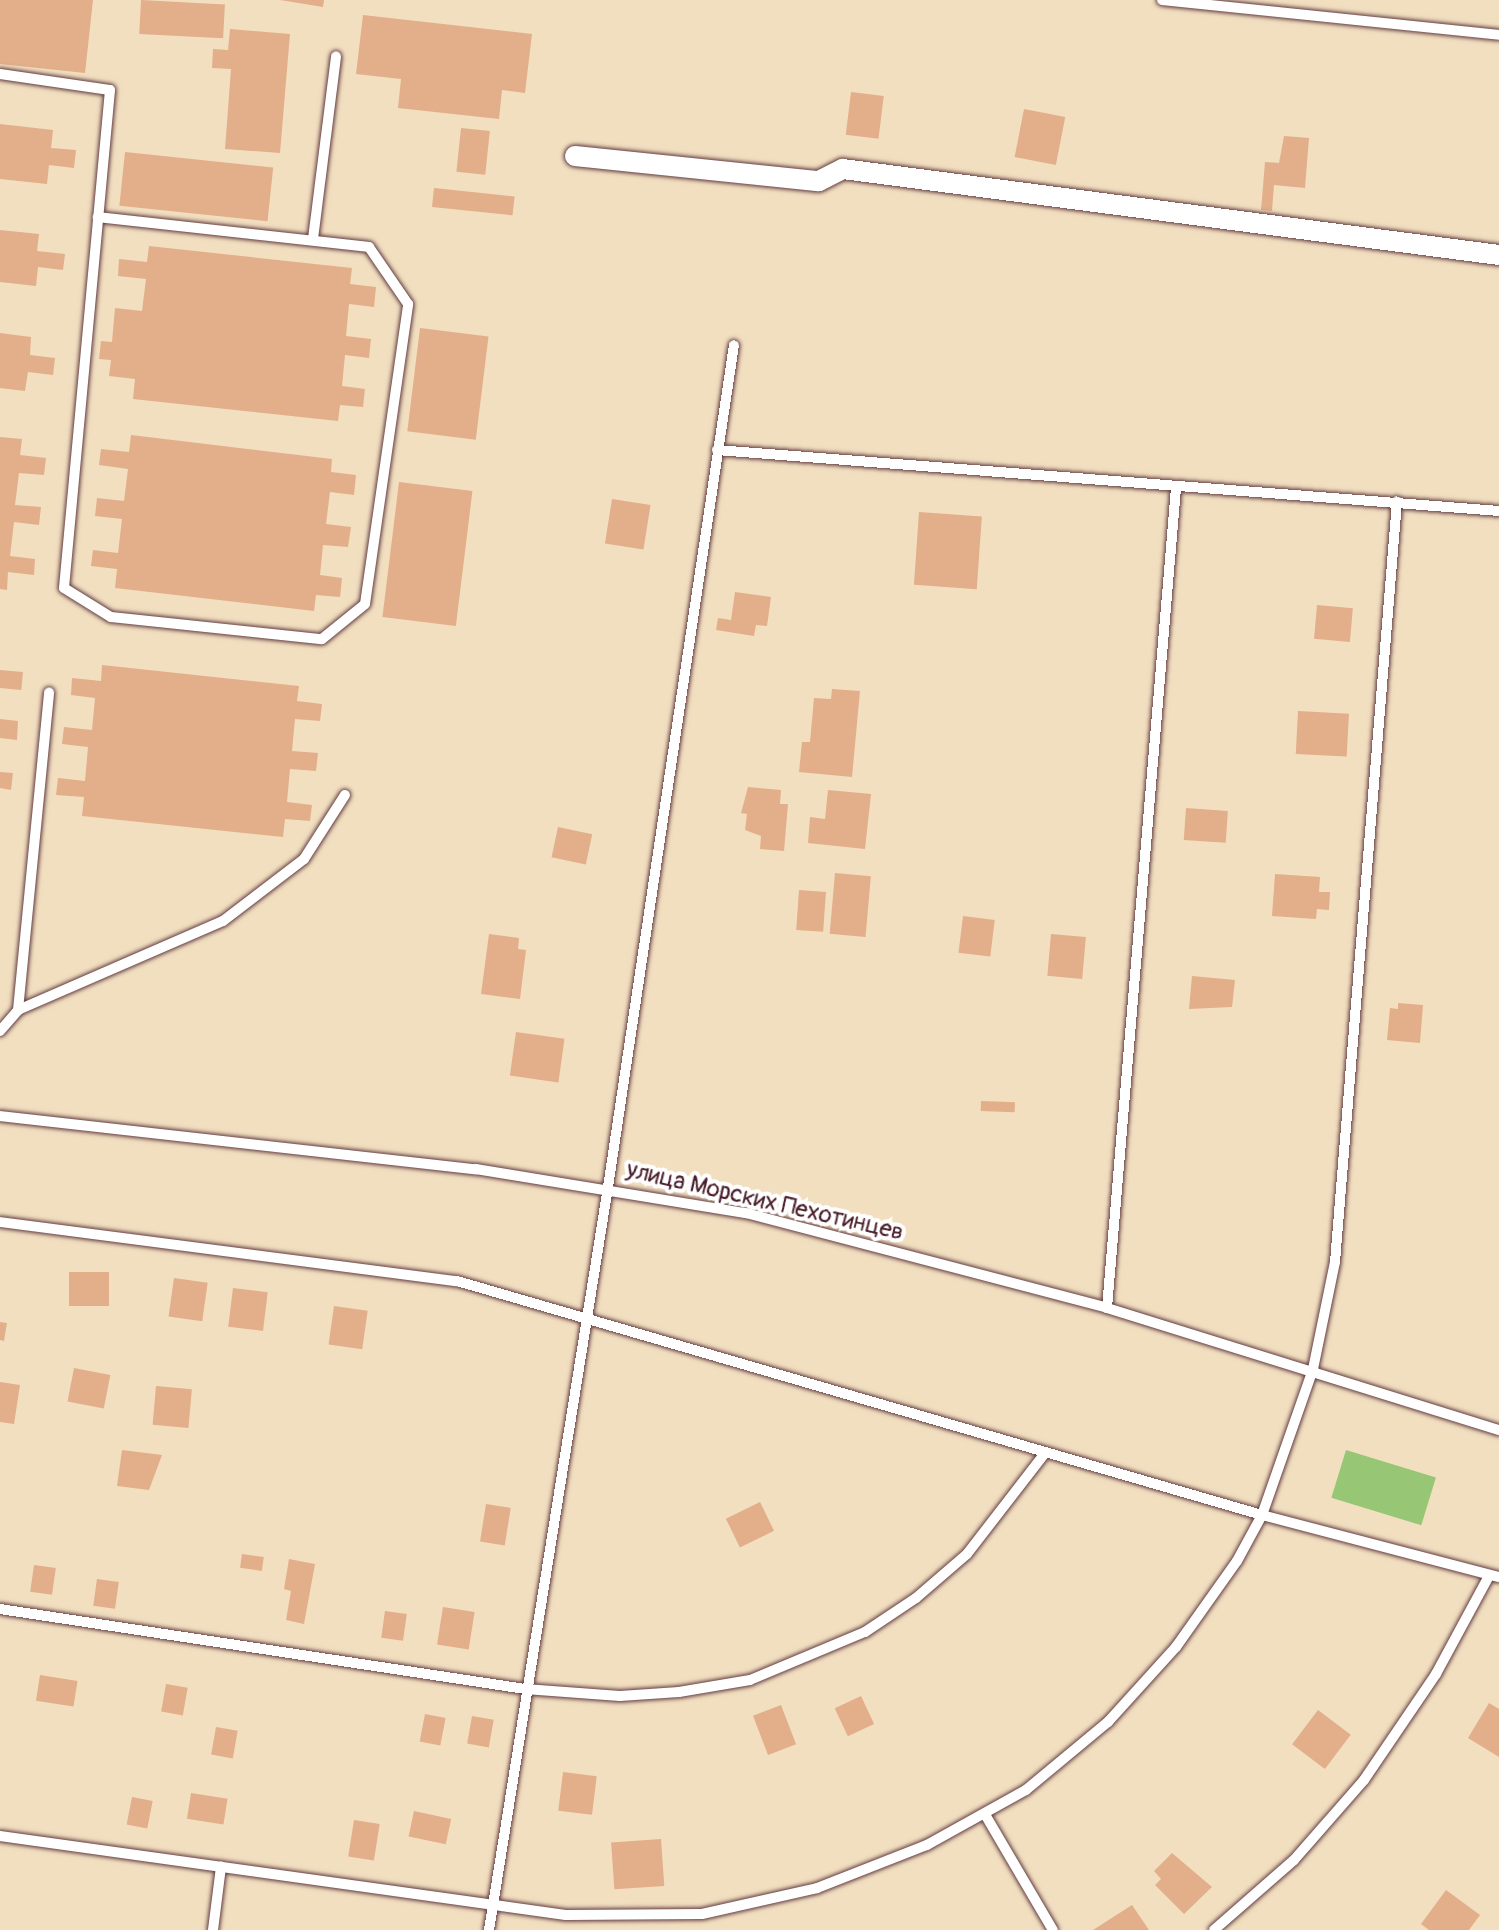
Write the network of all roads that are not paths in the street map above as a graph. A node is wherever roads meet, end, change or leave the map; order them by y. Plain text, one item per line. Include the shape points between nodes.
1 (1162, 0) edge
2 (1499, 35) edge
3 (336, 56) dead end
4 (0, 74) edge
5 (575, 156) dead end
6 (98, 217) junction
7 (313, 239) junction
8 (1499, 255) edge
9 (734, 345) dead end
10 (717, 450) junction
11 (1176, 488) junction
12 (1397, 502) junction
13 (1499, 511) edge
14 (49, 693) dead end
15 (345, 795) dead end
16 (18, 1010) junction
17 (0, 1031) edge
18 (0, 1116) edge
19 (608, 1187) junction
20 (0, 1222) edge
21 (1107, 1308) junction
22 (584, 1320) junction
23 (1313, 1369) junction
24 (1499, 1430) edge
25 (1045, 1453) junction
26 (1262, 1515) junction
27 (1494, 1577) edge
28 (0, 1609) edge
29 (525, 1689) junction
30 (986, 1816) junction
31 (0, 1836) edge
32 (221, 1867) junction
33 (493, 1905) junction
34 (213, 1930) edge
35 (489, 1930) edge
36 (1053, 1930) edge
37 (1214, 1930) edge

1 - 2 lane
3 - 7 lane
4 - 6 lane via 110,90
5 - 8 street via 819,181 843,169
6 - 7 lane
6 - 7 lane via 64,588 111,617 322,639 365,604 408,304 369,247
9 - 10 lane
10 - 11 lane
10 - 19 lane
11 - 12 lane
11 - 21 lane
12 - 13 lane
12 - 23 lane via 1335,1262
14 - 16 lane
15 - 16 lane via 304,859 223,921
16 - 17 lane
18 - 19 lane, улица Морских Пехотинцев
19 - 21 lane, улица Морских Пехотинцев via 863,1241
19 - 22 lane
20 - 22 lane via 433,1275
21 - 23 lane, улица Морских Пехотинцев
22 - 25 lane
22 - 29 lane
23 - 24 lane, улица Морских Пехотинцев
23 - 26 lane
25 - 26 lane
25 - 29 lane via 1009,1506 926,1590 865,1632 806,1660 750,1680 679,1692 620,1696
26 - 27 lane
26 - 30 lane via 1207,1605 1142,1687 1071,1757
27 - 37 lane via 1364,1780 1294,1860
28 - 29 lane
29 - 33 lane
30 - 33 lane via 817,1888 715,1912 566,1915
30 - 36 lane
31 - 32 lane
32 - 33 lane
32 - 34 lane
33 - 35 lane

